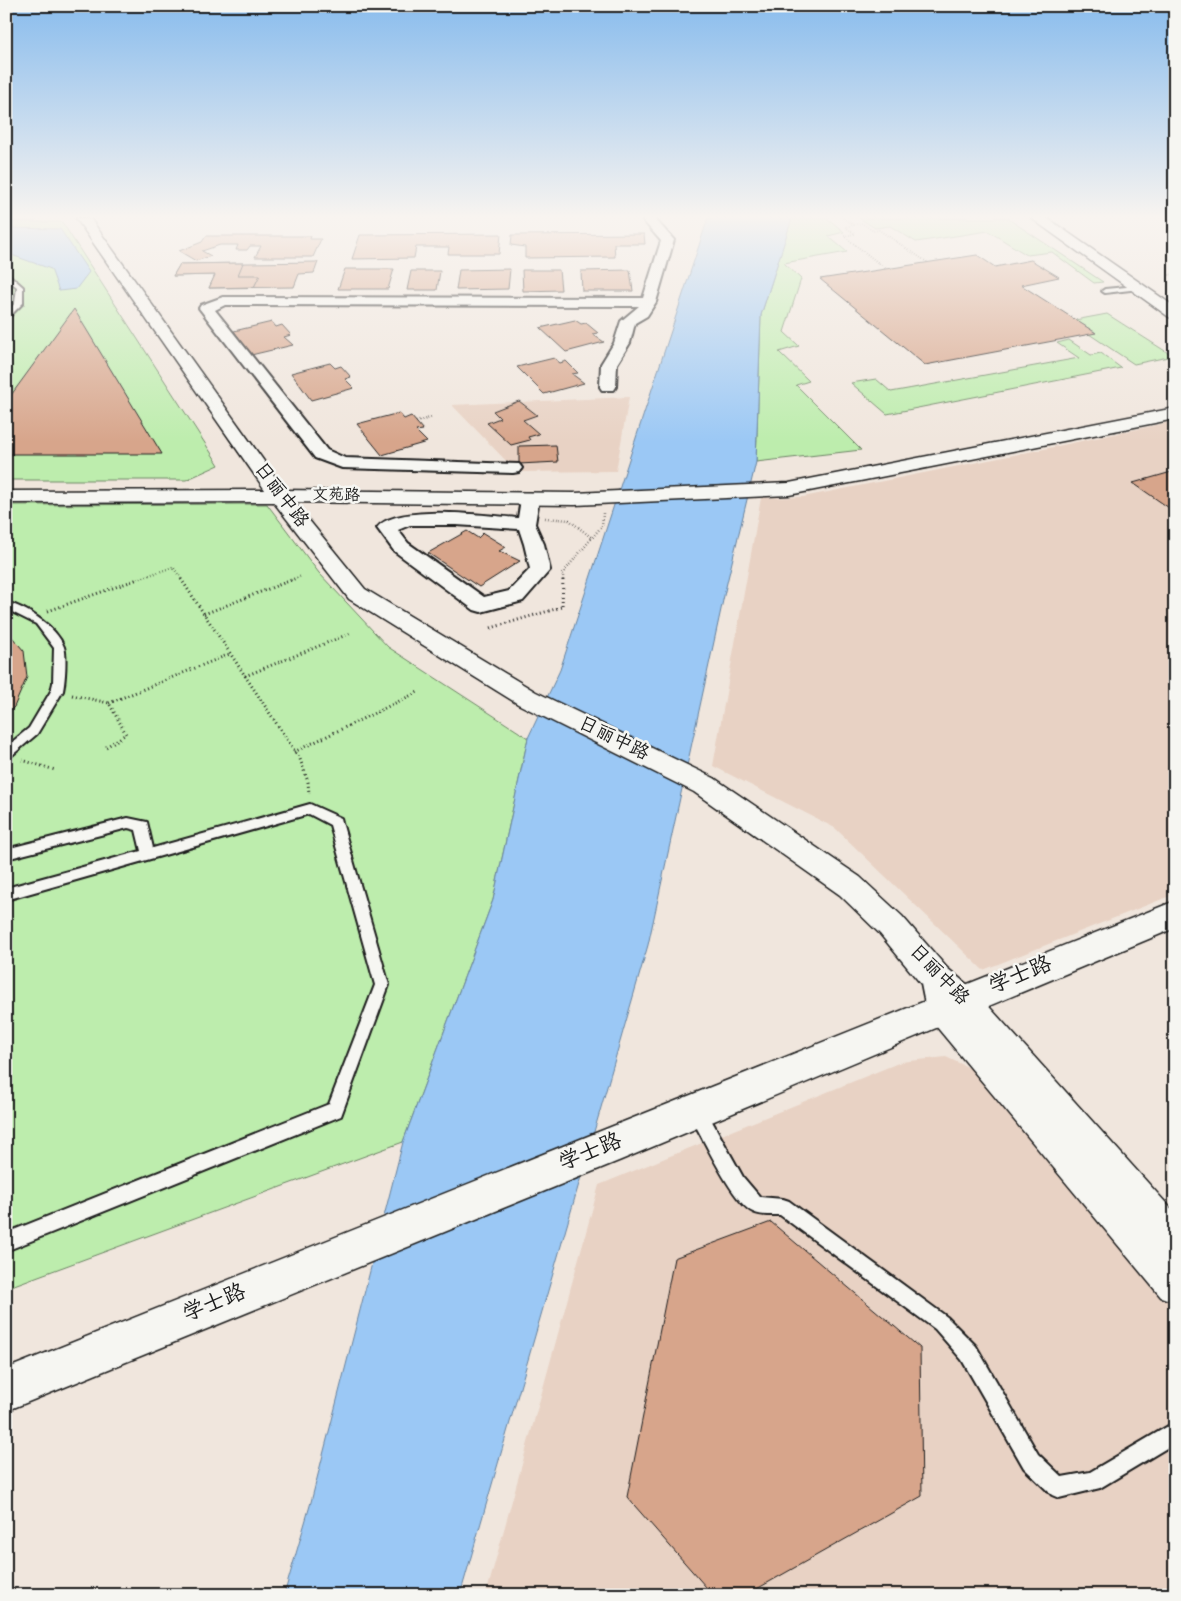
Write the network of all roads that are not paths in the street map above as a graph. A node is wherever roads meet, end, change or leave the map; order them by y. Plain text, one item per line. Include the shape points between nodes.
1 (20, 293) edge
2 (135, 293) edge
3 (652, 293) edge
4 (1144, 293) edge
5 (649, 302) junction
6 (1175, 314) edge
7 (6, 318) edge
8 (608, 387) dead end
9 (1175, 413) edge
10 (513, 468) dead end
11 (279, 496) junction
12 (6, 497) edge
13 (528, 513) junction
14 (6, 606) edge
15 (10, 756) edge
16 (6, 854) edge
17 (148, 854) junction
18 (6, 894) edge
19 (1175, 914) edge
20 (947, 996) junction
21 (697, 1111) junction
22 (6, 1242) edge
23 (1175, 1242) edge
24 (1175, 1283) edge
25 (6, 1390) edge
26 (1175, 1432) edge

1 - 7 lane via 19,303
2 - 11 street, 日丽中路
3 - 5 street
4 - 6 street
5 - 8 street via 642,313 628,321 622,343 609,364
5 - 10 street via 223,301 206,308 321,454 342,463
9 - 13 street, 文苑路 via 789,489 575,499
11 - 12 street, 文苑路
11 - 13 street, 文苑路
11 - 20 street, 日丽中路 via 357,594 527,698 704,785 850,886 891,925
13 - 13 street via 540,570 516,596 481,605 401,547 387,528 407,519
14 - 15 lane via 40,622 59,648 56,691 32,731
16 - 17 lane via 128,823 142,826
17 - 18 lane
17 - 22 lane via 310,809 336,822 382,985 335,1110
19 - 20 street, 学士路
20 - 21 street, 学士路
20 - 23 street, 日丽中路
20 - 24 street
21 - 25 street, 学士路
21 - 26 lane via 737,1183 756,1205 783,1207 941,1323 969,1353 1031,1461 1058,1488 1093,1481

